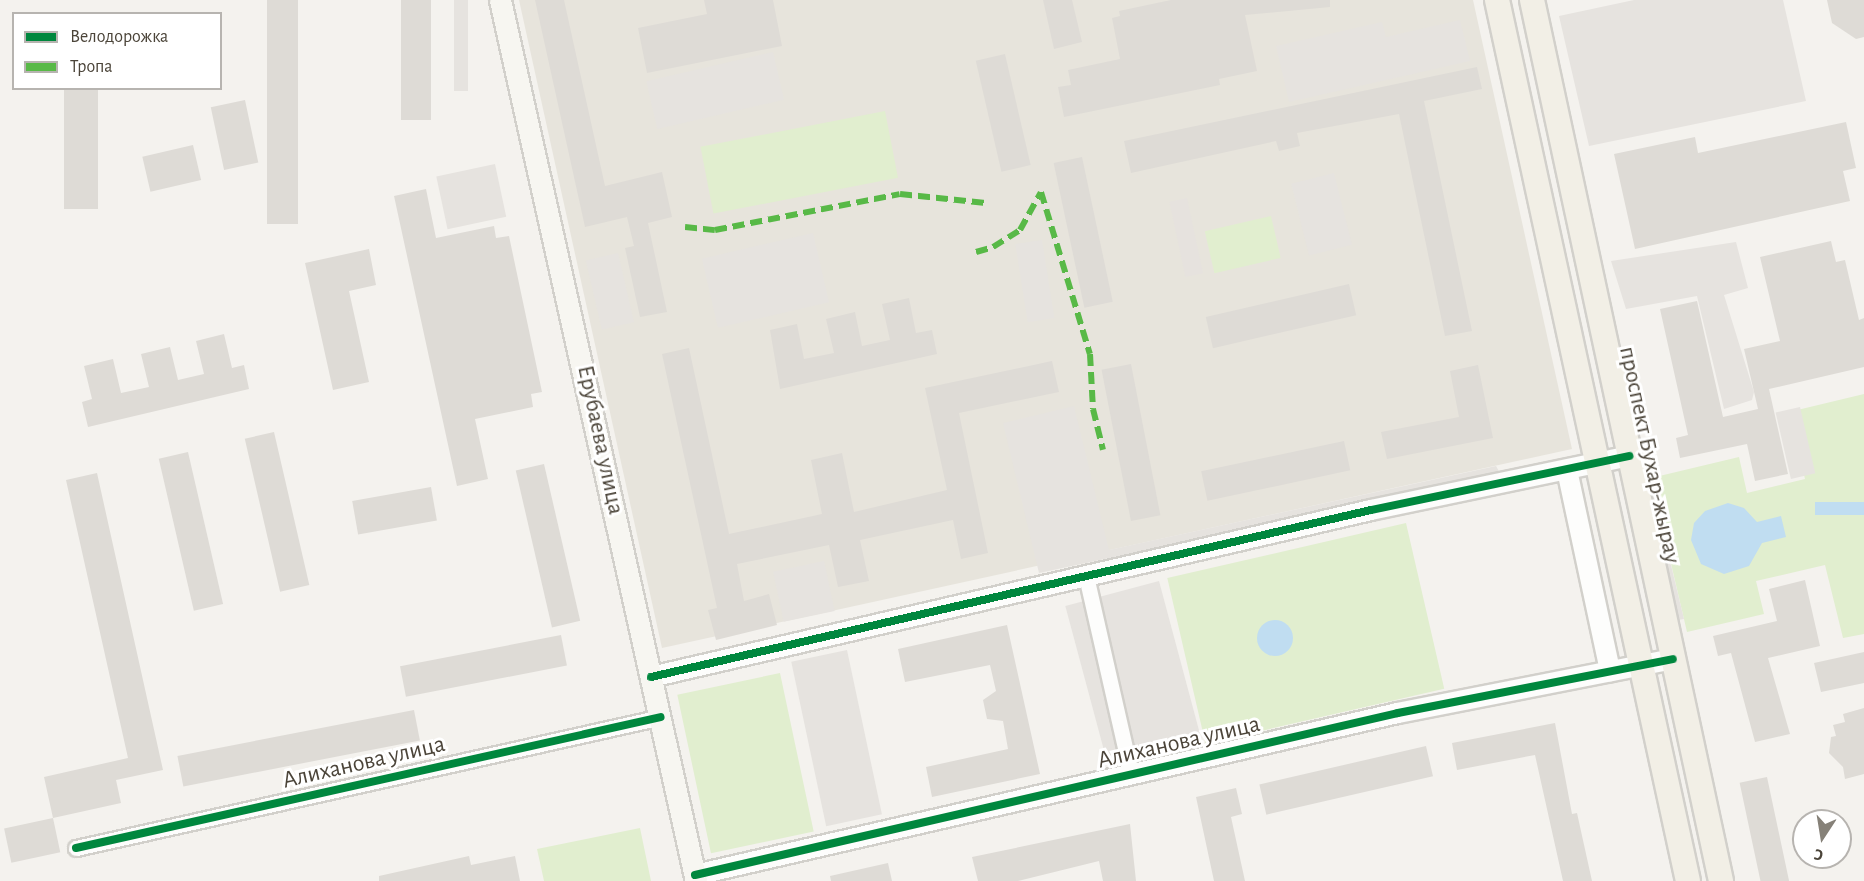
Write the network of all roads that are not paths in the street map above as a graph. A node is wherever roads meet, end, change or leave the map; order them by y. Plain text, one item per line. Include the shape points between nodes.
1 (500, 0) edge
2 (1497, 0) edge
3 (1532, 0) edge
4 (1629, 456) junction
5 (1596, 464) junction
6 (1567, 470) junction
7 (1086, 576) junction
8 (1673, 659) junction
9 (1641, 665) junction
10 (1610, 671) junction
11 (651, 677) junction
12 (661, 717) junction
13 (1131, 774) junction
14 (76, 848) dead end
15 (696, 878) edge
16 (1688, 881) edge
17 (1721, 881) edge

1 - 11 main road, Ерубаева улица
2 - 5 main road
3 - 4 main road, проспект Бухар-жырау
4 - 5 street
4 - 8 main road, проспект Бухар-жырау
5 - 6 street
5 - 9 main road
6 - 7 street
6 - 10 street
7 - 11 street
7 - 13 street
8 - 9 street, Алиханова улица
8 - 17 main road, проспект Бухар-жырау
9 - 10 street, Алиханова улица
9 - 16 main road
10 - 13 street, Алиханова улица
11 - 12 main road, Ерубаева улица
12 - 14 street, Алиханова улица
12 - 15 main road, Ерубаева улица
13 - 15 street, Алиханова улица

